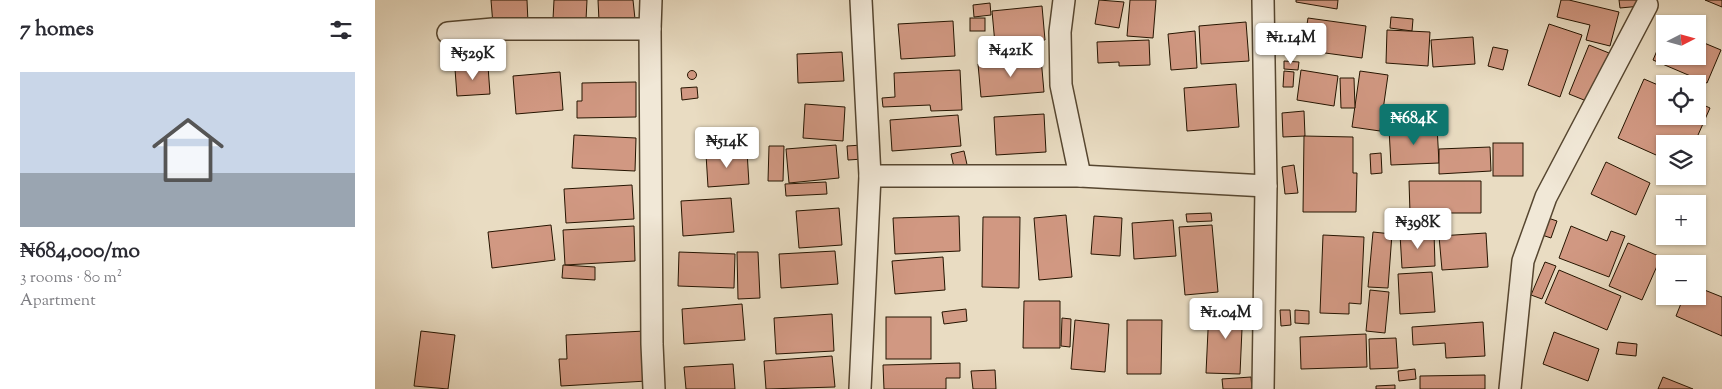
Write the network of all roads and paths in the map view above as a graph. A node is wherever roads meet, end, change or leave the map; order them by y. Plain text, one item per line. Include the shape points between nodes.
1 (651, 0) edge
2 (861, 0) edge
3 (1065, 0) edge
4 (1263, 0) edge
5 (1647, 5) dead end
6 (650, 29) junction
7 (448, 33) dead end
8 (870, 176) junction
9 (1079, 176) junction
10 (1266, 186) junction
11 (654, 389) edge
12 (859, 389) edge
13 (1263, 389) edge
14 (1510, 389) edge

1 - 6 street
2 - 8 street
3 - 9 street via 1060,32 1061,85
4 - 10 street
5 - 14 street via 1546,197 1523,261
6 - 7 street via 493,29
6 - 11 street
8 - 9 street
8 - 12 street
9 - 10 street
10 - 13 street

